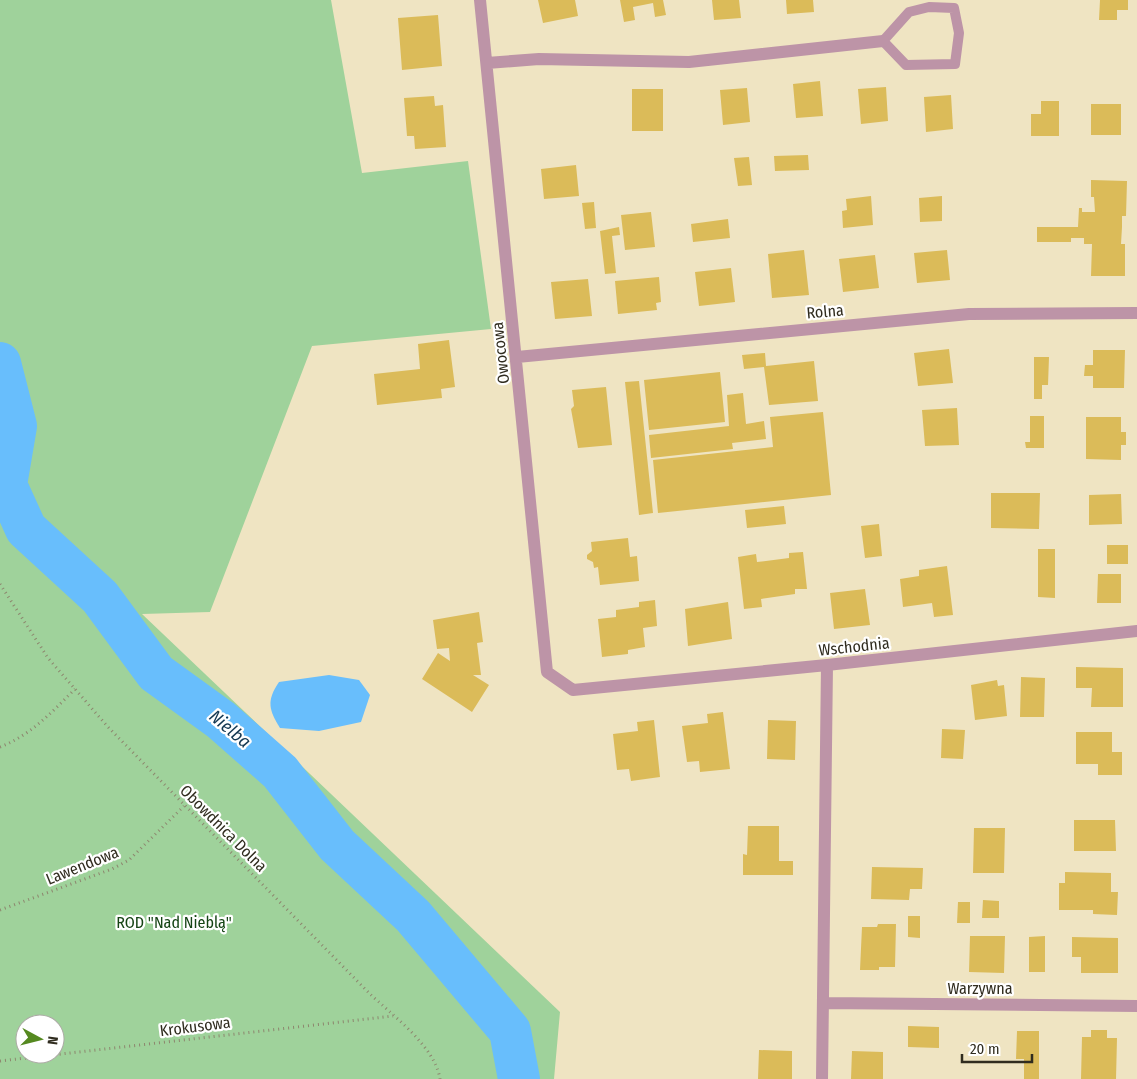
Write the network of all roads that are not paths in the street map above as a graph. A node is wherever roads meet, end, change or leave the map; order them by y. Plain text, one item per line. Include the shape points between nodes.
1 (480, 0) edge
2 (883, 41) junction
3 (487, 63) junction
4 (1137, 314) edge
5 (517, 357) junction
6 (1137, 631) edge
7 (827, 665) junction
8 (573, 690) joint
9 (822, 1003) junction
10 (1137, 1006) edge
11 (822, 1079) edge

1 - 3 street, Owocowa
2 - 2 lane via 909,12 929,7 954,8 958,33 955,64 906,65
2 - 3 street via 689,62 540,59
3 - 5 street, Owocowa
4 - 5 street, Rolna via 969,314
5 - 8 street, Owocowa via 547,672
6 - 7 street, Wschodnia
7 - 8 street, Wschodnia
7 - 9 street
9 - 10 street, Warzywna
9 - 11 street

